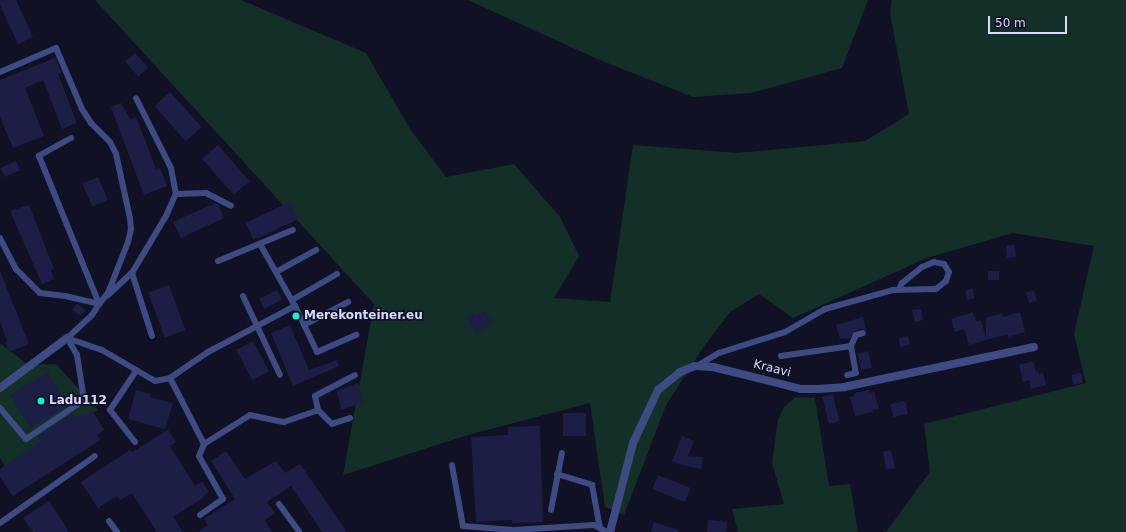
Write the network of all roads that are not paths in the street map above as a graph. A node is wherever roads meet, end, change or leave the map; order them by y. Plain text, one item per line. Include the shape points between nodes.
1 (0, 72) edge
2 (136, 98) dead end
3 (71, 138) dead end
4 (176, 194) junction
5 (231, 206) dead end
6 (293, 230) dead end
7 (0, 238) edge
8 (260, 244) junction
9 (316, 250) dead end
10 (218, 261) dead end
11 (276, 272) junction
12 (132, 273) junction
13 (337, 274) dead end
14 (899, 289) junction
15 (244, 296) dead end
16 (348, 302) dead end
17 (293, 303) junction
18 (98, 304) junction
19 (304, 325) junction
20 (258, 326) junction
21 (863, 333) dead end
22 (356, 335) dead end
23 (152, 336) dead end
24 (67, 338) junction
25 (851, 346) junction
26 (1034, 347) dead end
27 (781, 356) dead end
28 (695, 366) junction
29 (136, 371) junction
30 (280, 375) dead end
31 (355, 375) dead end
32 (847, 375) dead end
33 (170, 378) junction
34 (0, 388) edge
35 (0, 408) edge
36 (318, 410) junction
37 (350, 418) dead end
38 (135, 442) dead end
39 (204, 444) junction
40 (562, 453) dead end
41 (95, 456) dead end
42 (452, 465) dead end
43 (557, 474) junction
44 (279, 504) dead end
45 (550, 510) dead end
46 (200, 515) dead end
47 (110, 521) dead end
48 (0, 523) edge
49 (600, 528) junction
50 (117, 532) edge
51 (299, 532) edge
52 (607, 532) edge
53 (610, 532) edge

1 - 18 lane via 56,48 82,109 91,123 110,142 116,154 131,229 108,293
2 - 4 lane via 171,168
3 - 18 lane via 39,156
4 - 5 lane via 206,193
4 - 12 lane
6 - 8 lane
7 - 18 lane via 16,269 40,293
8 - 10 lane
8 - 11 lane
9 - 11 lane
11 - 17 lane
12 - 18 lane
12 - 23 lane
13 - 17 lane
14 - 14 lane via 936,289 946,281 949,272 944,264 934,262 922,267 902,283
14 - 28 lane via 825,309 785,332 719,353
15 - 20 lane
16 - 19 lane
17 - 19 lane
17 - 20 lane
18 - 24 lane via 92,315
19 - 22 lane via 317,352
20 - 30 lane
20 - 33 lane via 208,352
21 - 25 lane via 856,335
24 - 29 lane via 102,350
24 - 34 street
24 - 35 lane via 78,356 84,400 26,440
25 - 27 lane
25 - 32 lane via 856,373
26 - 28 street, Kraavi via 844,387 818,389 801,389 713,367
28 - 53 street, Kraavi via 680,372 658,390 652,401 633,444
29 - 33 lane via 155,382
29 - 38 lane via 110,410
31 - 36 lane via 315,396
33 - 39 lane
36 - 37 lane via 332,424
36 - 39 lane via 284,422 250,415
39 - 46 lane via 199,456 223,499
40 - 43 lane
41 - 48 lane
42 - 49 lane via 463,526 514,530 594,525
43 - 45 lane
43 - 49 lane via 592,485
44 - 51 lane
47 - 50 lane
49 - 52 lane

